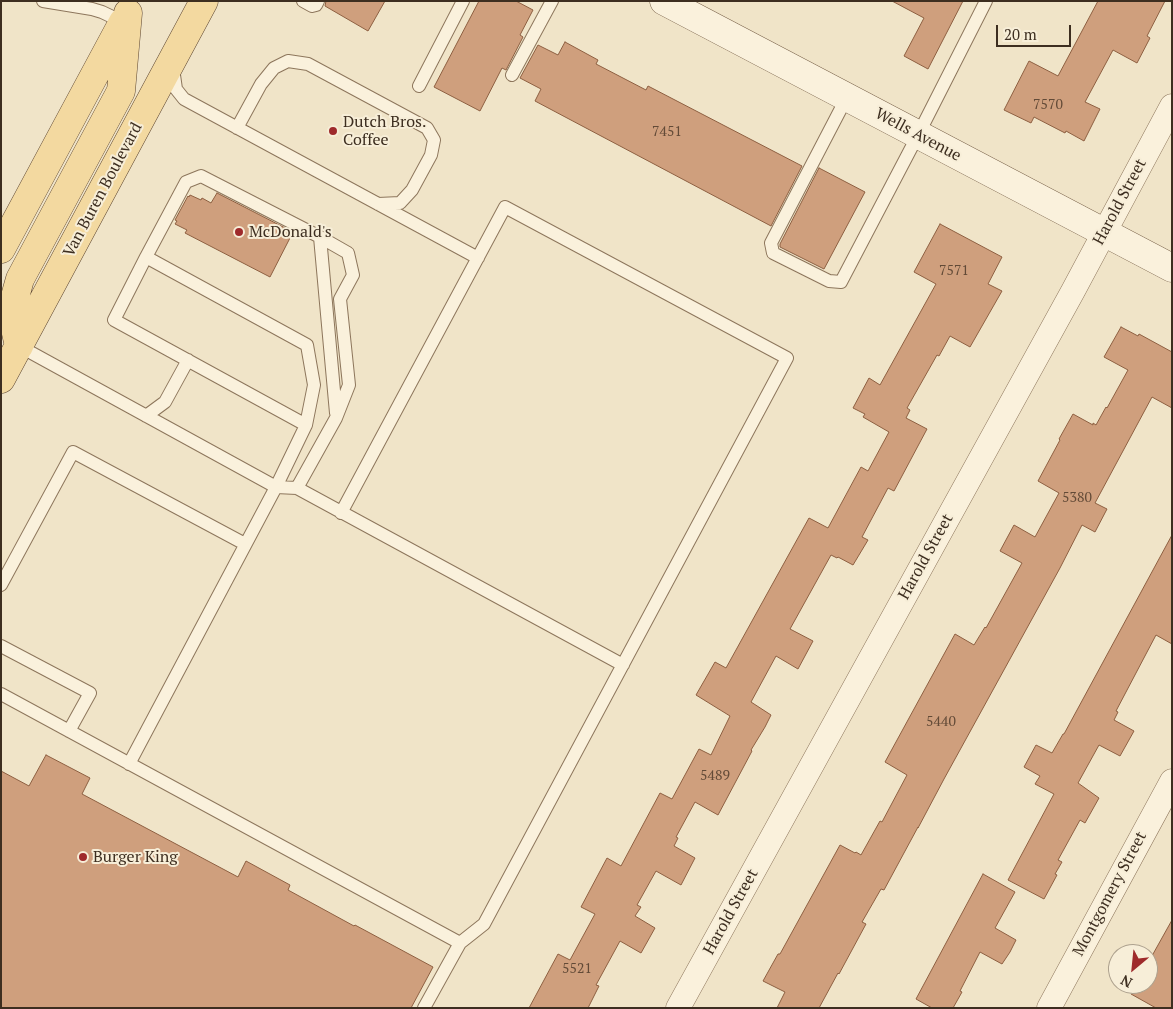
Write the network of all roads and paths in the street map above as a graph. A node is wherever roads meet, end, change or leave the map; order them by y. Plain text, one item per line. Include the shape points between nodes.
1 (43, 1) edge
2 (204, 1) edge
3 (303, 1) edge
4 (318, 1) edge
5 (463, 1) edge
6 (552, 1) edge
7 (664, 1) edge
8 (986, 1) edge
9 (58, 2) edge
10 (73, 4) edge
11 (94, 5) edge
12 (128, 12) edge
13 (172, 60) junction
14 (512, 76) dead end
15 (420, 86) dead end
16 (846, 97) junction
17 (184, 100) junction
18 (1172, 106) edge
19 (141, 118) junction
20 (237, 128) junction
21 (918, 135) junction
22 (378, 204) junction
23 (1104, 233) junction
24 (320, 237) junction
25 (1, 249) edge
26 (146, 257) junction
27 (478, 258) junction
28 (1172, 268) edge
29 (19, 346) junction
30 (188, 360) junction
31 (1, 379) edge
32 (146, 416) junction
33 (336, 418) junction
34 (306, 425) junction
35 (276, 487) junction
36 (297, 488) junction
37 (342, 513) junction
38 (245, 544) junction
39 (1, 585) edge
40 (1, 646) edge
41 (623, 665) junction
42 (1, 694) edge
43 (69, 731) junction
44 (128, 764) junction
45 (1172, 781) edge
46 (460, 943) junction
47 (424, 1008) edge
48 (678, 1008) edge
49 (1049, 1008) edge

1 - 9 lane
2 - 13 main road, Van Buren Boulevard
3 - 4 lane via 312,6
5 - 15 lane
6 - 14 lane
7 - 16 main road, Wells Avenue
8 - 21 lane
9 - 10 lane
10 - 11 lane
11 - 12 lane via 102,12
12 - 25 main road
12 - 29 main road via 122,90 20,280 11,311
13 - 17 lane via 176,89
13 - 19 main road, Van Buren Boulevard
16 - 21 main road, Wells Avenue
16 - 21 lane via 771,243 774,252 829,281 841,282
17 - 19 lane via 167,100
17 - 20 lane
18 - 23 street, Harold Street
19 - 29 main road, Van Buren Boulevard
20 - 22 lane
20 - 22 lane via 261,84 274,68 288,61 308,64 342,82 426,128 434,140 431,155 412,190 400,203
21 - 23 main road, Wells Avenue
22 - 27 lane
23 - 28 main road, Wells Avenue
23 - 48 street, Harold Street
24 - 26 lane via 200,176 186,182
24 - 33 lane
24 - 33 lane via 348,253 353,275 340,299 348,385
26 - 30 lane via 114,320
26 - 34 lane via 308,345 314,385
27 - 37 lane
27 - 41 lane via 505,208 787,358
29 - 31 main road, Van Buren Boulevard
29 - 32 lane
30 - 32 lane via 165,402
30 - 34 lane
32 - 35 lane
33 - 36 lane
34 - 35 lane
35 - 36 lane
35 - 38 lane
36 - 37 lane
37 - 41 lane
38 - 39 lane via 73,452
38 - 44 lane
40 - 43 lane via 90,693
41 - 46 lane via 484,924
42 - 43 lane
43 - 44 lane
44 - 46 lane
45 - 49 street, Montgomery Street
46 - 47 lane

